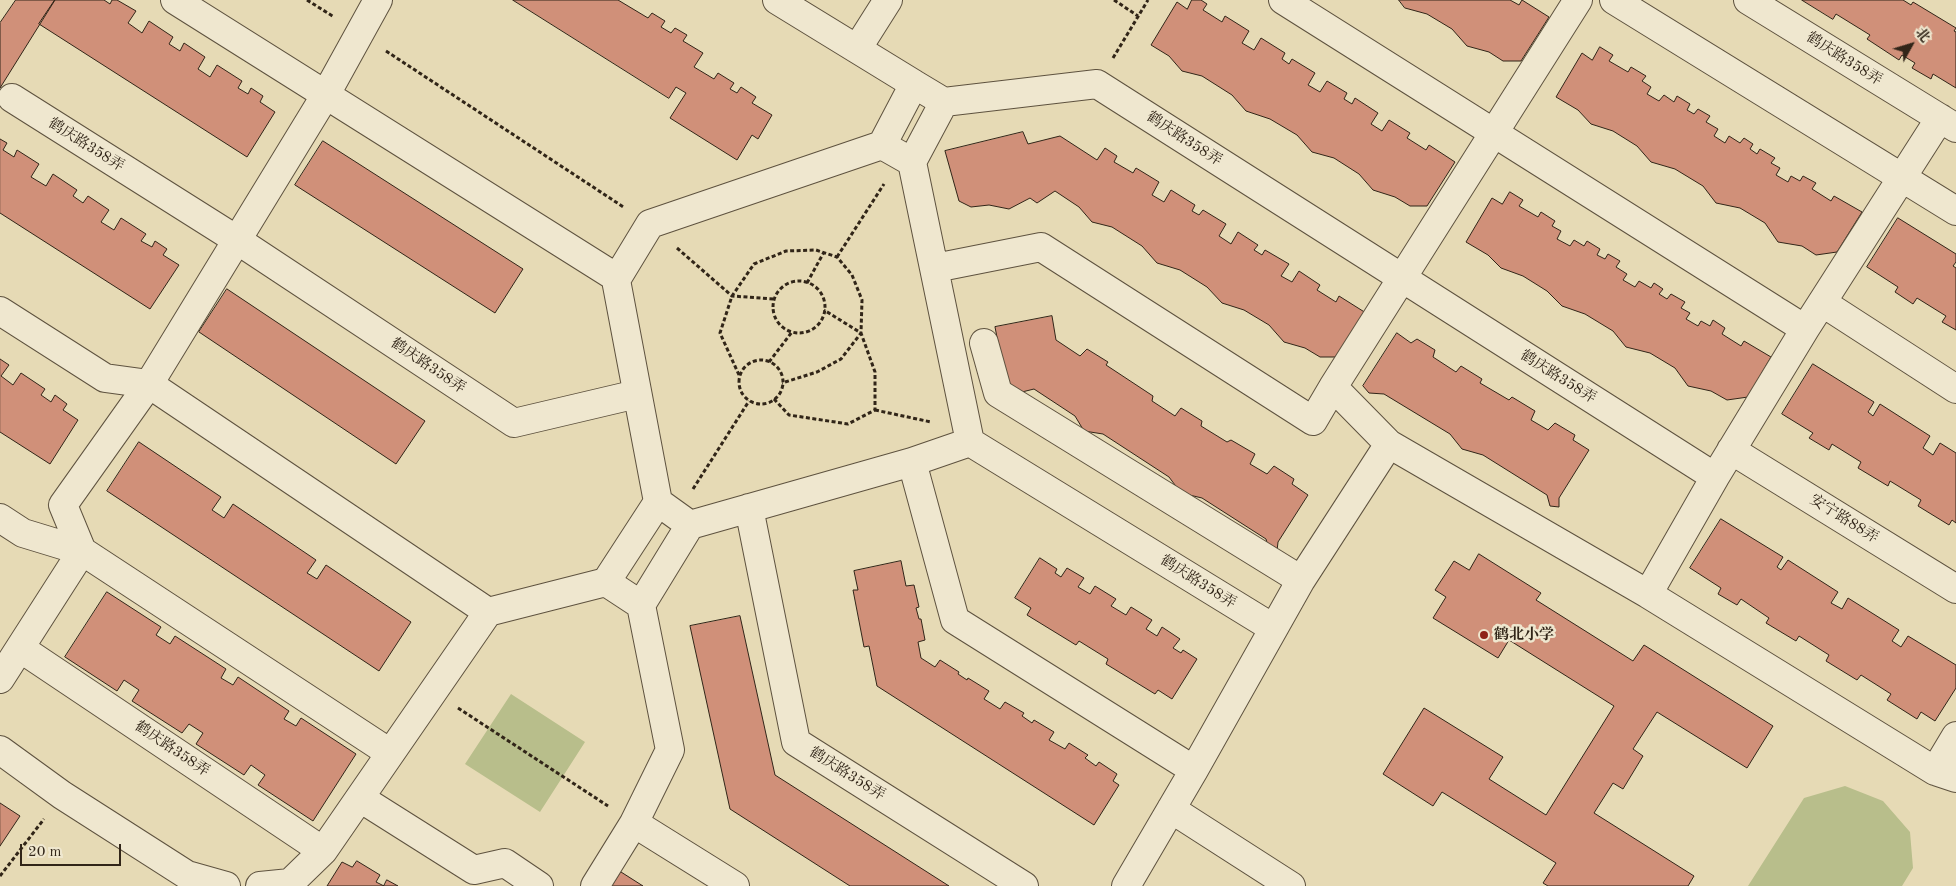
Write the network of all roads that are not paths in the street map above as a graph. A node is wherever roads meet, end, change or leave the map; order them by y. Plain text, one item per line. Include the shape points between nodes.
1 (175, 0) edge
2 (378, 0) edge
3 (777, 0) edge
4 (888, 0) edge
5 (1283, 0) edge
6 (1578, 0) edge
7 (1614, 0) edge
8 (1748, 0) edge
9 (857, 49) junction
10 (914, 84) junction
11 (325, 96) junction
12 (12, 98) dead end
13 (944, 102) junction
14 (1948, 123) edge
15 (1494, 133) junction
16 (898, 155) junction
17 (1902, 177) junction
18 (1956, 211) edge
19 (237, 240) junction
20 (935, 268) junction
21 (617, 278) junction
22 (1401, 278) junction
23 (1823, 303) junction
24 (0, 312) edge
25 (1804, 329) junction
26 (984, 343) dead end
27 (149, 384) junction
28 (1333, 387) junction
29 (1956, 389) edge
30 (637, 394) junction
31 (970, 442) junction
32 (1389, 444) junction
33 (1731, 450) junction
34 (912, 462) junction
35 (1715, 477) junction
36 (749, 508) junction
37 (675, 514) junction
38 (0, 518) edge
39 (82, 551) junction
40 (1301, 580) junction
41 (606, 582) junction
42 (1956, 589) edge
43 (1648, 594) junction
44 (641, 606) junction
45 (488, 612) junction
46 (1273, 628) junction
47 (20, 648) junction
48 (0, 679) edge
49 (1956, 736) edge
50 (0, 750) edge
51 (390, 753) junction
52 (1194, 770) junction
53 (1946, 774) edge
54 (360, 798) junction
55 (1171, 809) junction
56 (634, 823) junction
57 (323, 851) junction
58 (226, 886) edge
59 (260, 886) edge
60 (539, 886) edge
61 (595, 886) edge
62 (735, 886) edge
63 (1024, 886) edge
64 (1126, 886) edge
65 (1291, 886) edge

1 - 11 street
2 - 11 street
3 - 9 street
4 - 9 street
5 - 15 street
6 - 15 street
7 - 17 street
8 - 14 street, 鹤庆路358弄
9 - 10 street
10 - 13 street
10 - 16 street
11 - 19 street
11 - 21 street
12 - 19 street, 鹤庆路358弄
13 - 16 street
13 - 22 street, 鹤庆路358弄 via 1097,84
14 - 17 street
15 - 22 street
15 - 25 street
16 - 20 street
16 - 21 street via 650,224
17 - 18 street
17 - 23 street
19 - 27 street
19 - 30 street, 鹤庆路358弄 via 514,423
20 - 28 street via 1041,247 1313,421
20 - 31 street
21 - 30 street
22 - 28 street
22 - 35 street, 鹤庆路358弄
23 - 25 street
23 - 29 street
24 - 27 street via 105,378
25 - 33 street
26 - 40 street via 998,393
27 - 39 street via 63,505
27 - 45 street
28 - 32 street
30 - 37 street
31 - 34 street
31 - 46 street, 鹤庆路358弄
32 - 40 street
32 - 43 street
33 - 35 street
33 - 42 street, 安宁路88弄
34 - 36 street
34 - 52 street via 956,620
35 - 43 street
36 - 37 street
36 - 63 street, 鹤庆路358弄 via 796,742
37 - 41 street
37 - 44 street
38 - 39 street via 24,533
39 - 47 street
39 - 51 street
40 - 46 street
41 - 44 street
41 - 45 street
43 - 53 street
44 - 56 street via 670,750
45 - 51 street
46 - 52 street
47 - 48 street
47 - 57 street, 鹤庆路358弄
49 - 53 street
50 - 58 street via 62,795 187,875
51 - 54 street
52 - 55 street
54 - 57 street
54 - 60 street via 474,870 505,863
55 - 64 street
55 - 65 street
56 - 61 street
56 - 62 street
57 - 59 street via 290,883

